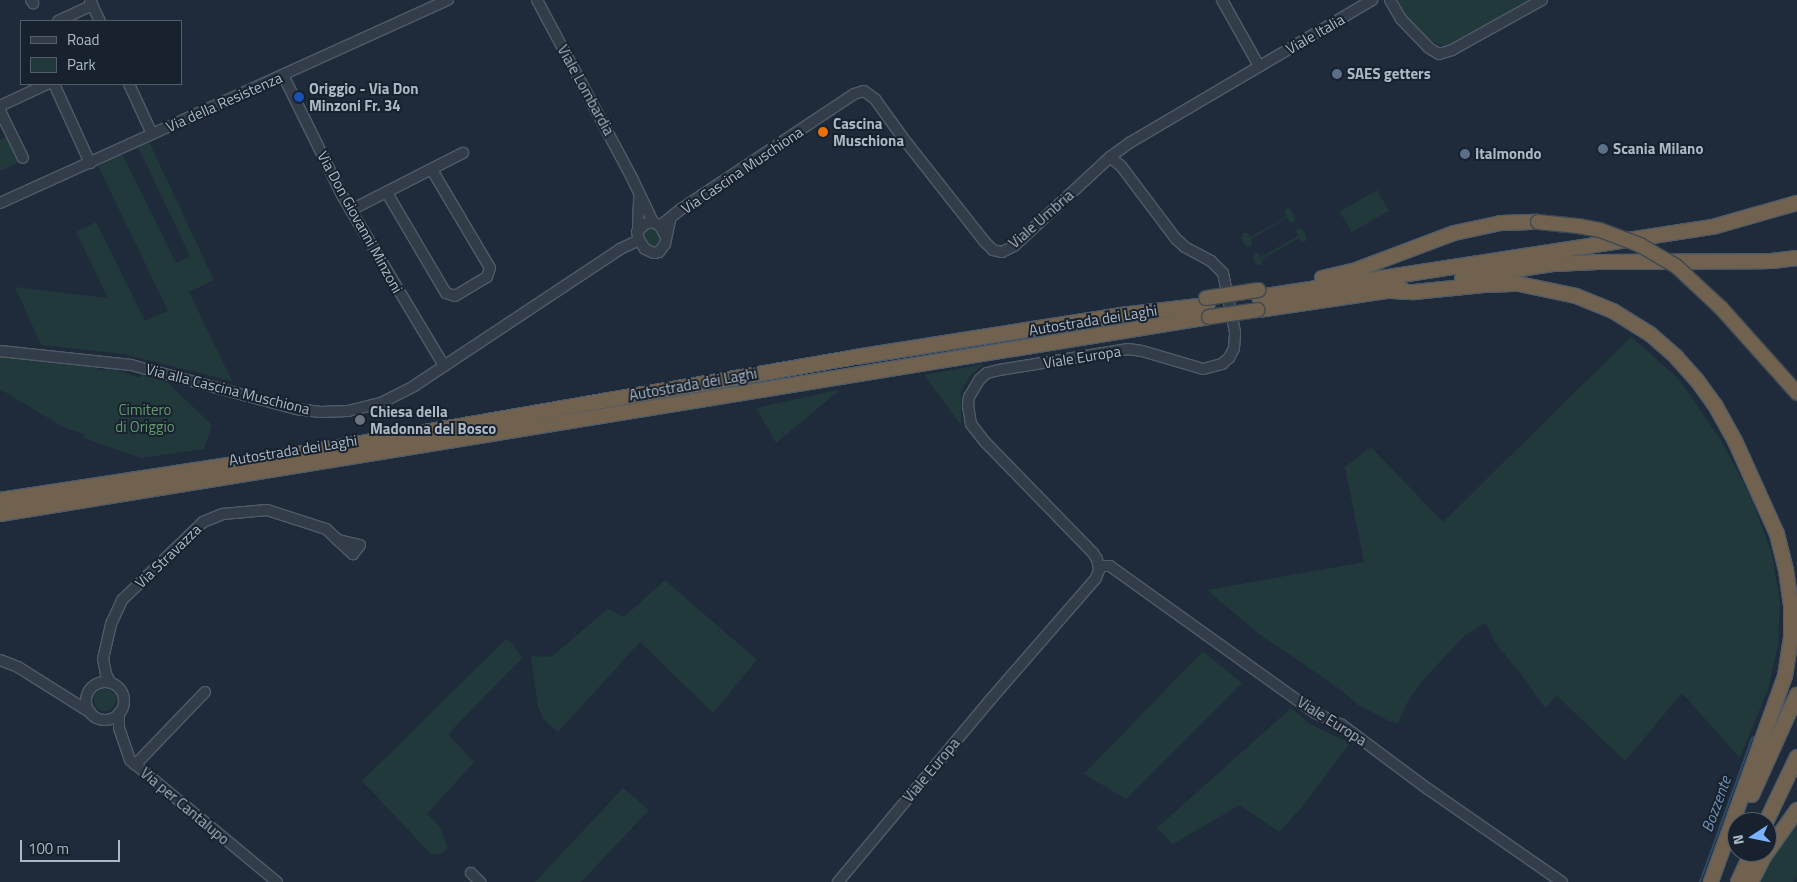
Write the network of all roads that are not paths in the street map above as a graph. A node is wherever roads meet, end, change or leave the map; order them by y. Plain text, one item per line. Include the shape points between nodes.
1 (448, 0) edge
2 (537, 0) edge
3 (1222, 0) edge
4 (1372, 0) edge
5 (1390, 0) edge
6 (1542, 0) edge
7 (92, 3) edge
8 (60, 20) edge
9 (100, 20) edge
10 (1258, 67) junction
11 (283, 75) junction
12 (45, 85) edge
13 (54, 85) edge
14 (129, 85) edge
15 (865, 91) joint
16 (0, 106) edge
17 (0, 111) edge
18 (152, 134) junction
19 (463, 153) dead end
20 (1110, 157) junction
21 (23, 158) dead end
22 (90, 163) junction
23 (432, 170) junction
24 (634, 181) junction
25 (387, 193) junction
26 (1797, 202) edge
27 (0, 203) edge
28 (351, 210) junction
29 (659, 228) junction
30 (638, 234) junction
31 (1797, 258) edge
32 (1392, 291) junction
33 (1258, 299) junction
34 (1208, 307) junction
35 (0, 351) edge
36 (444, 366) junction
37 (1797, 392) edge
38 (0, 500) edge
39 (0, 514) edge
40 (338, 540) dead end
41 (1099, 566) junction
42 (0, 660) edge
43 (103, 665) junction
44 (110, 682) junction
45 (91, 689) junction
46 (205, 692) dead end
47 (1797, 695) edge
48 (71, 702) junction
49 (91, 713) junction
50 (120, 713) junction
51 (107, 720) junction
52 (119, 728) junction
53 (1797, 757) edge
54 (136, 765) junction
55 (1797, 810) edge
56 (1745, 812) edge
57 (1771, 812) edge
58 (1727, 862) edge
59 (1747, 862) edge
60 (472, 873) dead end
61 (277, 882) edge
62 (480, 882) edge
63 (838, 882) edge
64 (1562, 882) edge
65 (1711, 882) edge
66 (1720, 882) edge
67 (1738, 882) edge
68 (1751, 882) edge

1 - 11 street, Via della Resistenza
2 - 24 street, Viale Lombardia
3 - 10 street
4 - 10 street, Viale Italia
5 - 6 street via 1401,19 1439,54
7 - 8 street
7 - 9 street
10 - 20 street, Viale Umbria
11 - 18 street, Via della Resistenza
11 - 28 street, Via Don Giovanni Minzoni
12 - 16 street
13 - 22 street
14 - 18 street
15 - 20 street, Viale Umbria via 875,99 984,241 997,252 1014,246
15 - 29 street, Via Cascina Muschiona via 854,94 681,209
17 - 21 street
18 - 22 street, Via della Resistenza
19 - 23 street
20 - 41 street, Viale Europa via 1121,166 1176,239 1211,260 1223,273 1234,332 1234,348 1229,358 1222,364 1203,369 1128,349 999,370 980,379 969,397 968,406 976,432 1093,553
22 - 27 street, Via della Resistenza
23 - 25 street
23 - 25 street via 490,268 488,277 455,296 446,293
24 - 29 street
24 - 30 street via 640,203
25 - 28 street
26 - 33 highway via 1716,226
28 - 36 street, Via Don Giovanni Minzoni
29 - 30 street via 645,224
29 - 30 street via 663,248 654,253 645,249
30 - 36 street, Via alla Cascina Muschiona
31 - 32 highway via 1554,264
32 - 33 highway, Autostrada dei Laghi
32 - 65 highway via 1519,284 1576,296 1613,311 1650,334 1676,357 1715,405 1735,441 1777,534 1791,604 1791,638 1785,676
33 - 34 highway, Autostrada dei Laghi, bridge
33 - 34 highway, bridge
33 - 37 highway, bridge via 1353,271 1463,231 1501,223 1578,226 1600,230 1640,245 1676,266 1722,308
34 - 38 highway, Autostrada dei Laghi via 1121,315 274,458
34 - 39 highway, Autostrada dei Laghi
35 - 36 street, Via alla Cascina Muschiona via 131,365 296,409 321,412 348,411 380,403
40 - 43 street, Via Stravazza via 326,529 267,510 223,514 203,522 122,600 112,624
41 - 63 street, Viale Europa via 1096,578 990,699
41 - 64 street, Viale Europa via 1110,566 1316,713 1342,725
42 - 48 street via 18,667
43 - 44 street
43 - 45 street, Via Stravazza
44 - 45 street
44 - 50 street via 119,688 124,698
45 - 48 street
45 - 49 street via 87,703
46 - 54 street
47 - 56 highway
48 - 49 street
49 - 51 street
50 - 51 street
50 - 52 street, Via per Cantalupo
51 - 52 street
52 - 54 street, Via per Cantalupo via 126,753
53 - 57 highway
54 - 61 street, Via per Cantalupo
55 - 68 highway via 1763,858
58 - 66 highway
59 - 67 highway
60 - 62 street

